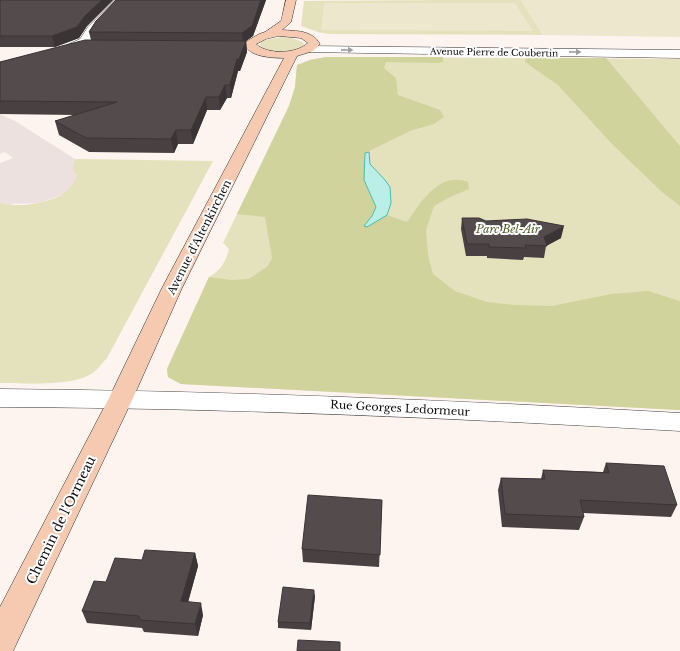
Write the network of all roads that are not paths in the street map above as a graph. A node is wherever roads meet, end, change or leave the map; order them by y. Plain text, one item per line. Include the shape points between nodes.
1 (121, 0) edge
2 (291, 0) edge
3 (286, 22) junction
4 (269, 34) junction
5 (298, 34) junction
6 (314, 42) junction
7 (66, 49) edge
8 (264, 53) junction
9 (292, 54) junction
10 (680, 54) edge
11 (279, 78) junction
12 (0, 398) edge
13 (121, 398) junction
14 (680, 422) edge
15 (0, 641) edge

1 - 7 street via 92,29 94,40
2 - 3 street
3 - 4 street
3 - 5 street
4 - 5 street
4 - 8 street via 245,45
5 - 6 street
6 - 9 street
6 -> 10 street, Avenue Pierre de Coubertin
8 - 9 street
8 - 11 street
9 - 11 street, Avenue d'Altenkirchen
11 - 13 street, Avenue d'Altenkirchen via 172,288
12 - 13 street, Rue Georges Ledormeur
13 - 14 street, Rue Georges Ledormeur via 287,403
13 - 15 street, Chemin de l'Ormeau

